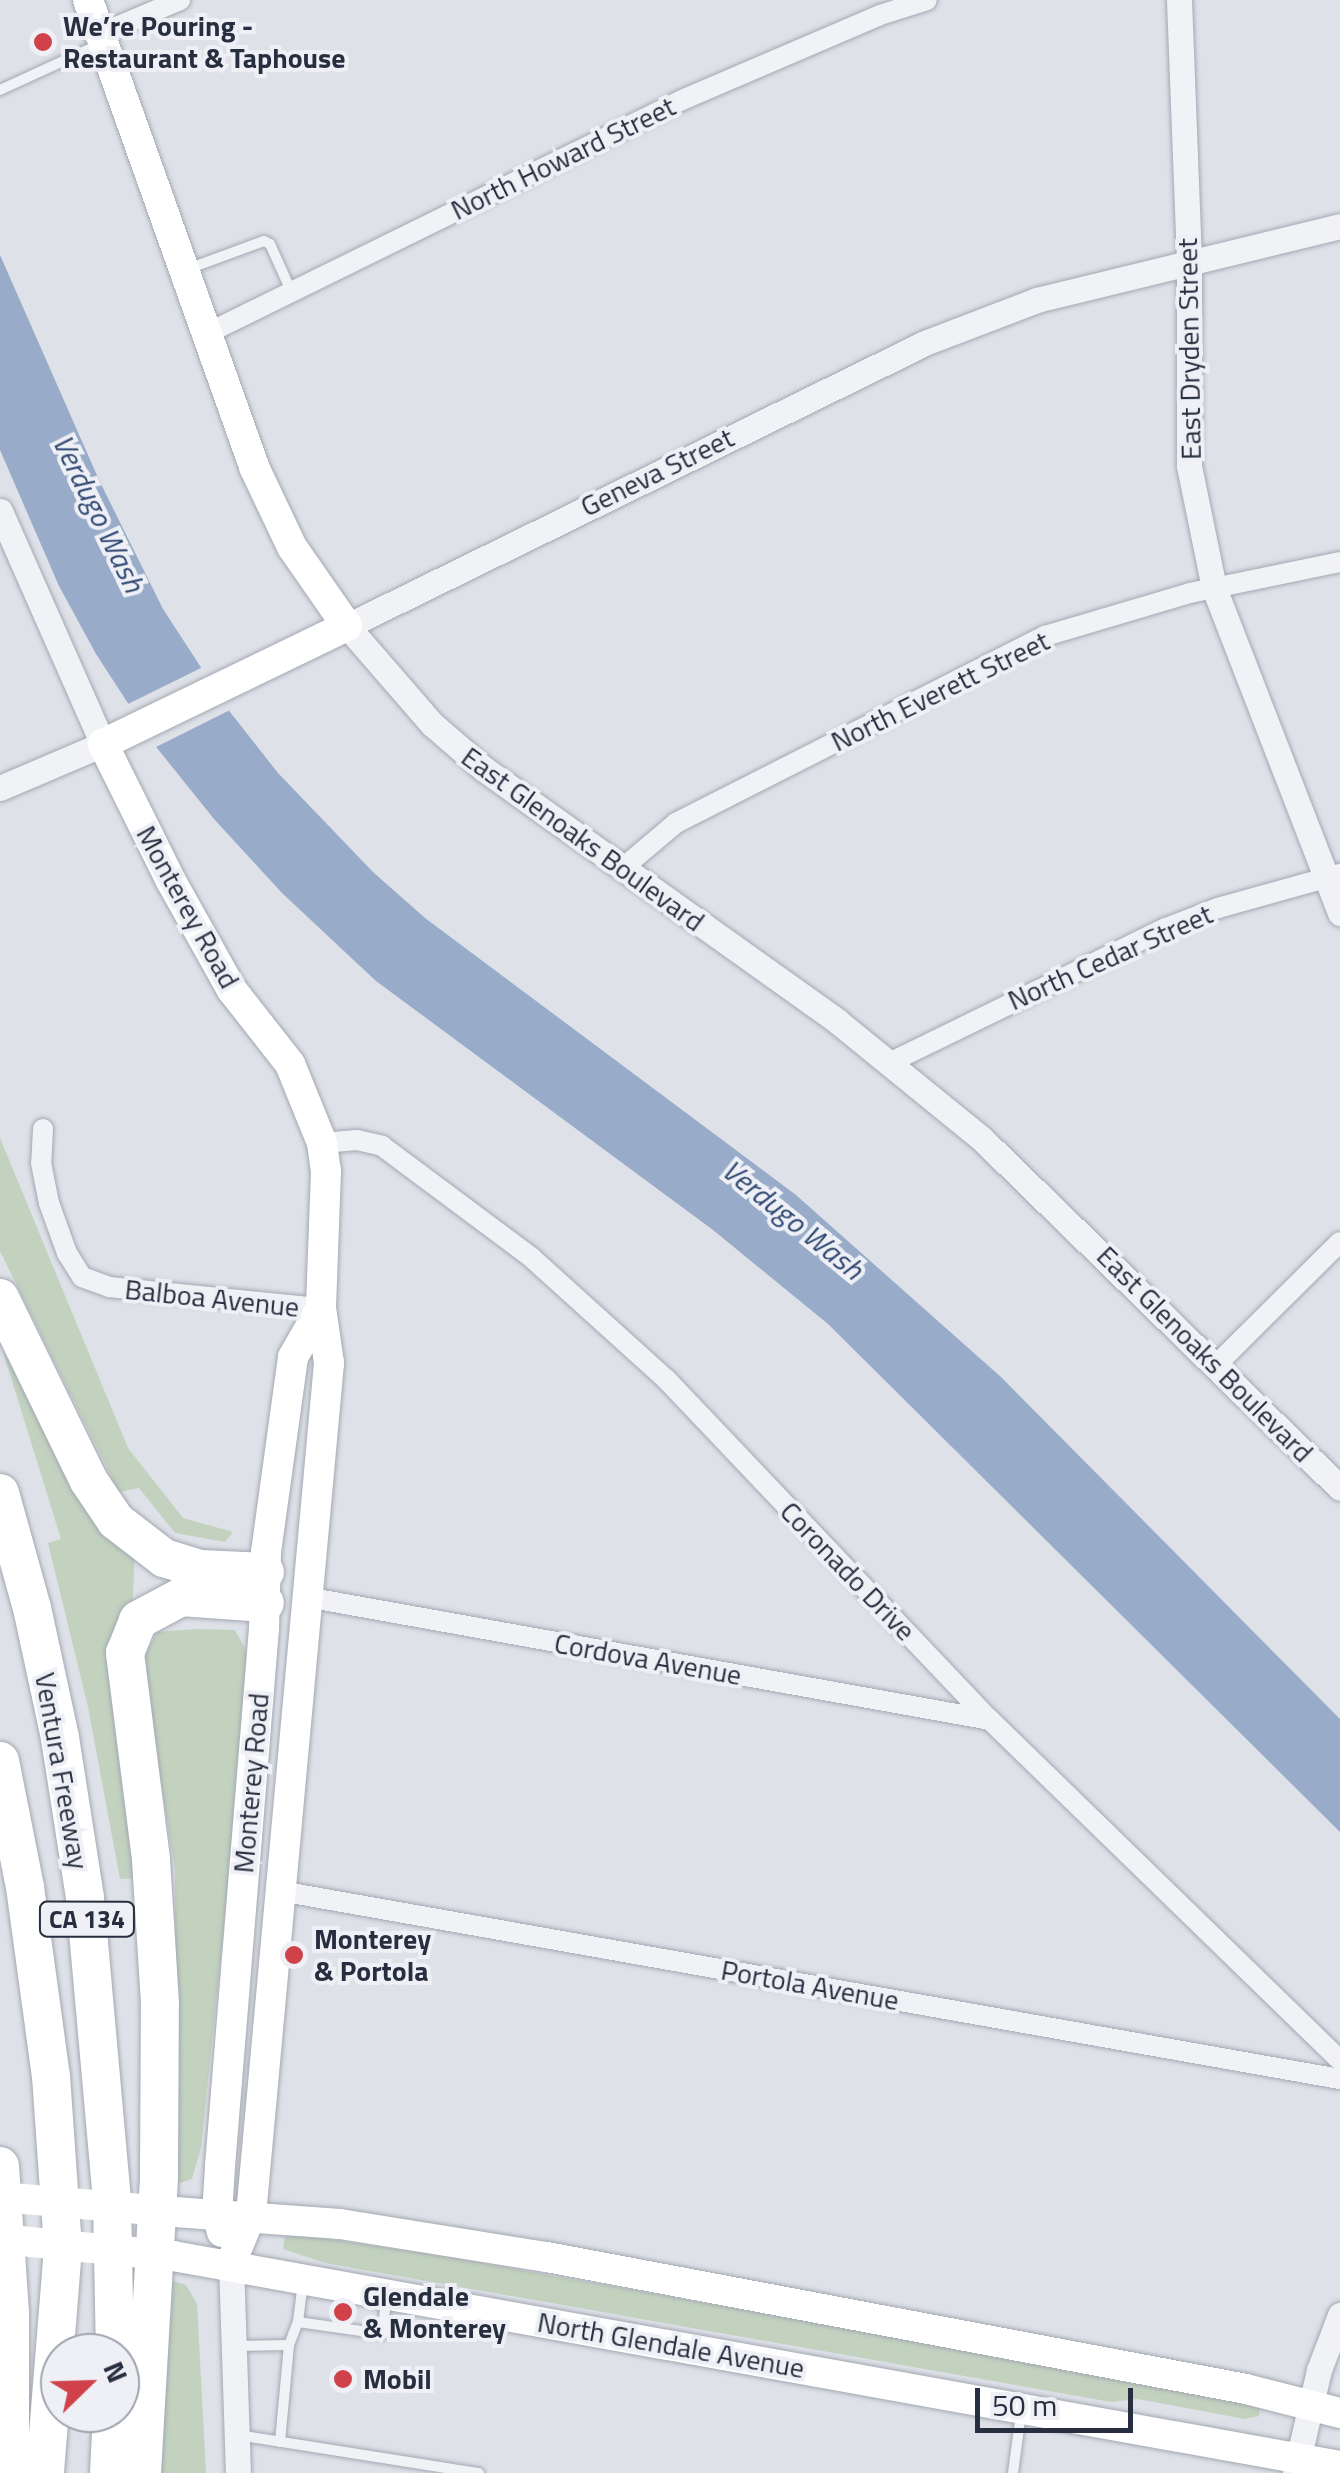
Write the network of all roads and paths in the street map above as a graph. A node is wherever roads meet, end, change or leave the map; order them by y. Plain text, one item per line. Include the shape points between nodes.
1 (88, 0) edge
2 (180, 0) edge
3 (927, 0) edge
4 (1179, 0) edge
5 (101, 38) junction
6 (0, 90) edge
7 (1340, 226) edge
8 (1189, 260) junction
9 (184, 271) junction
10 (292, 292) junction
11 (206, 334) junction
12 (0, 511) edge
13 (1340, 562) edge
14 (1214, 588) junction
15 (347, 626) junction
16 (103, 744) junction
17 (0, 788) edge
18 (624, 867) junction
19 (1333, 875) edge
20 (1340, 912) edge
21 (889, 1063) junction
22 (43, 1128) dead end
23 (322, 1143) junction
24 (1340, 1242) edge
25 (0, 1298) edge
26 (320, 1308) junction
27 (1217, 1364) junction
28 (1340, 1488) edge
29 (0, 1493) edge
30 (265, 1587) junction
31 (306, 1597) junction
32 (990, 1720) junction
33 (0, 1761) edge
34 (280, 1891) junction
35 (1340, 2060) edge
36 (1340, 2079) edge
37 (0, 2166) edge
38 (0, 2197) edge
39 (217, 2214) junction
40 (251, 2216) junction
41 (0, 2239) edge
42 (231, 2264) junction
43 (304, 2278) junction
44 (387, 2294) junction
45 (1340, 2315) edge
46 (298, 2322) junction
47 (115, 2333) edge
48 (288, 2345) junction
49 (232, 2346) junction
50 (1309, 2405) junction
51 (1021, 2406) junction
52 (1340, 2413) edge
53 (111, 2433) edge
54 (236, 2435) junction
55 (280, 2442) junction
56 (1297, 2465) edge
57 (1340, 2466) edge
58 (10, 2473) edge
59 (46, 2473) edge
60 (109, 2473) edge
61 (142, 2473) edge
62 (238, 2473) edge
63 (479, 2473) edge
64 (1013, 2473) edge

1 - 5 main road, East Glenoaks Boulevard
2 - 5 street
3 - 10 street, North Howard Street via 682,100
4 - 8 street, East Dryden Street
5 - 6 lane
5 - 9 main road, East Glenoaks Boulevard
7 - 8 street, Geneva Street
8 - 14 street, East Dryden Street via 1189,466
8 - 15 street, Geneva Street via 1037,300 927,342
9 - 10 lane via 264,241
9 - 11 main road, East Glenoaks Boulevard
10 - 11 street, North Howard Street
11 - 15 main road, East Glenoaks Boulevard via 278,518
12 - 16 street, Monterey Road
13 - 14 street, North Everett Street
14 - 18 street, North Everett Street via 1046,636 676,823
14 - 19 street, East Dryden Street
15 - 16 main road, Geneva Street
15 - 18 street, East Glenoaks Boulevard via 432,724 484,770
16 - 17 street, Geneva Street
16 - 23 main road, Monterey Road via 232,990 290,1064
18 - 21 street, East Glenoaks Boulevard
19 - 20 street, East Dryden Street
19 - 21 street, North Cedar Street via 1166,928
21 - 27 street, East Glenoaks Boulevard via 981,1138
22 - 26 street, Balboa Avenue via 49,1203 82,1277 109,1287
23 - 26 main road, Monterey Road via 326,1230
23 - 32 street, Coronado Drive via 382,1146 532,1258 666,1379
24 - 27 street
25 - 30 highway via 89,1482 116,1521 164,1558
26 - 30 main road, Monterey Road via 294,1357
26 - 31 main road, Monterey Road via 329,1363
27 - 28 street, East Glenoaks Boulevard
29 - 47 highway, Ventura Freeway / CA 134 via 60,1738 84,1898 112,2200
30 - 31 main road
30 - 39 main road, Monterey Road
30 - 61 highway via 182,1596 138,1620 124,1653 151,1859 160,2038 157,2232
31 - 32 street, Cordova Avenue
31 - 34 main road, Monterey Road
32 - 35 street, Coronado Drive
33 - 59 highway, Ventura Freeway / CA 134 via 51,2076 63,2248
34 - 36 street, Portola Avenue
34 - 40 main road, Monterey Road
37 - 58 highway via 10,2313
38 - 39 main road, bridge
39 - 40 main road
39 - 42 main road, Monterey Road
40 - 42 main road, Monterey Road
40 - 50 main road via 547,2257
41 - 42 main road, North Glendale Avenue, bridge
42 - 43 main road, North Glendale Avenue
42 - 49 street, Monterey Road
43 - 44 main road, North Glendale Avenue
43 - 46 lane
44 - 46 lane via 382,2334
44 - 51 main road, North Glendale Avenue
45 - 50 street
46 - 48 lane
48 - 49 lane
48 - 55 lane
49 - 54 street, Monterey Road
50 - 52 main road
50 - 56 street
51 - 56 main road, North Glendale Avenue
51 - 64 lane
53 - 60 highway
54 - 55 lane
54 - 62 street, Monterey Road
55 - 63 lane
56 - 57 main road, North Glendale Avenue

